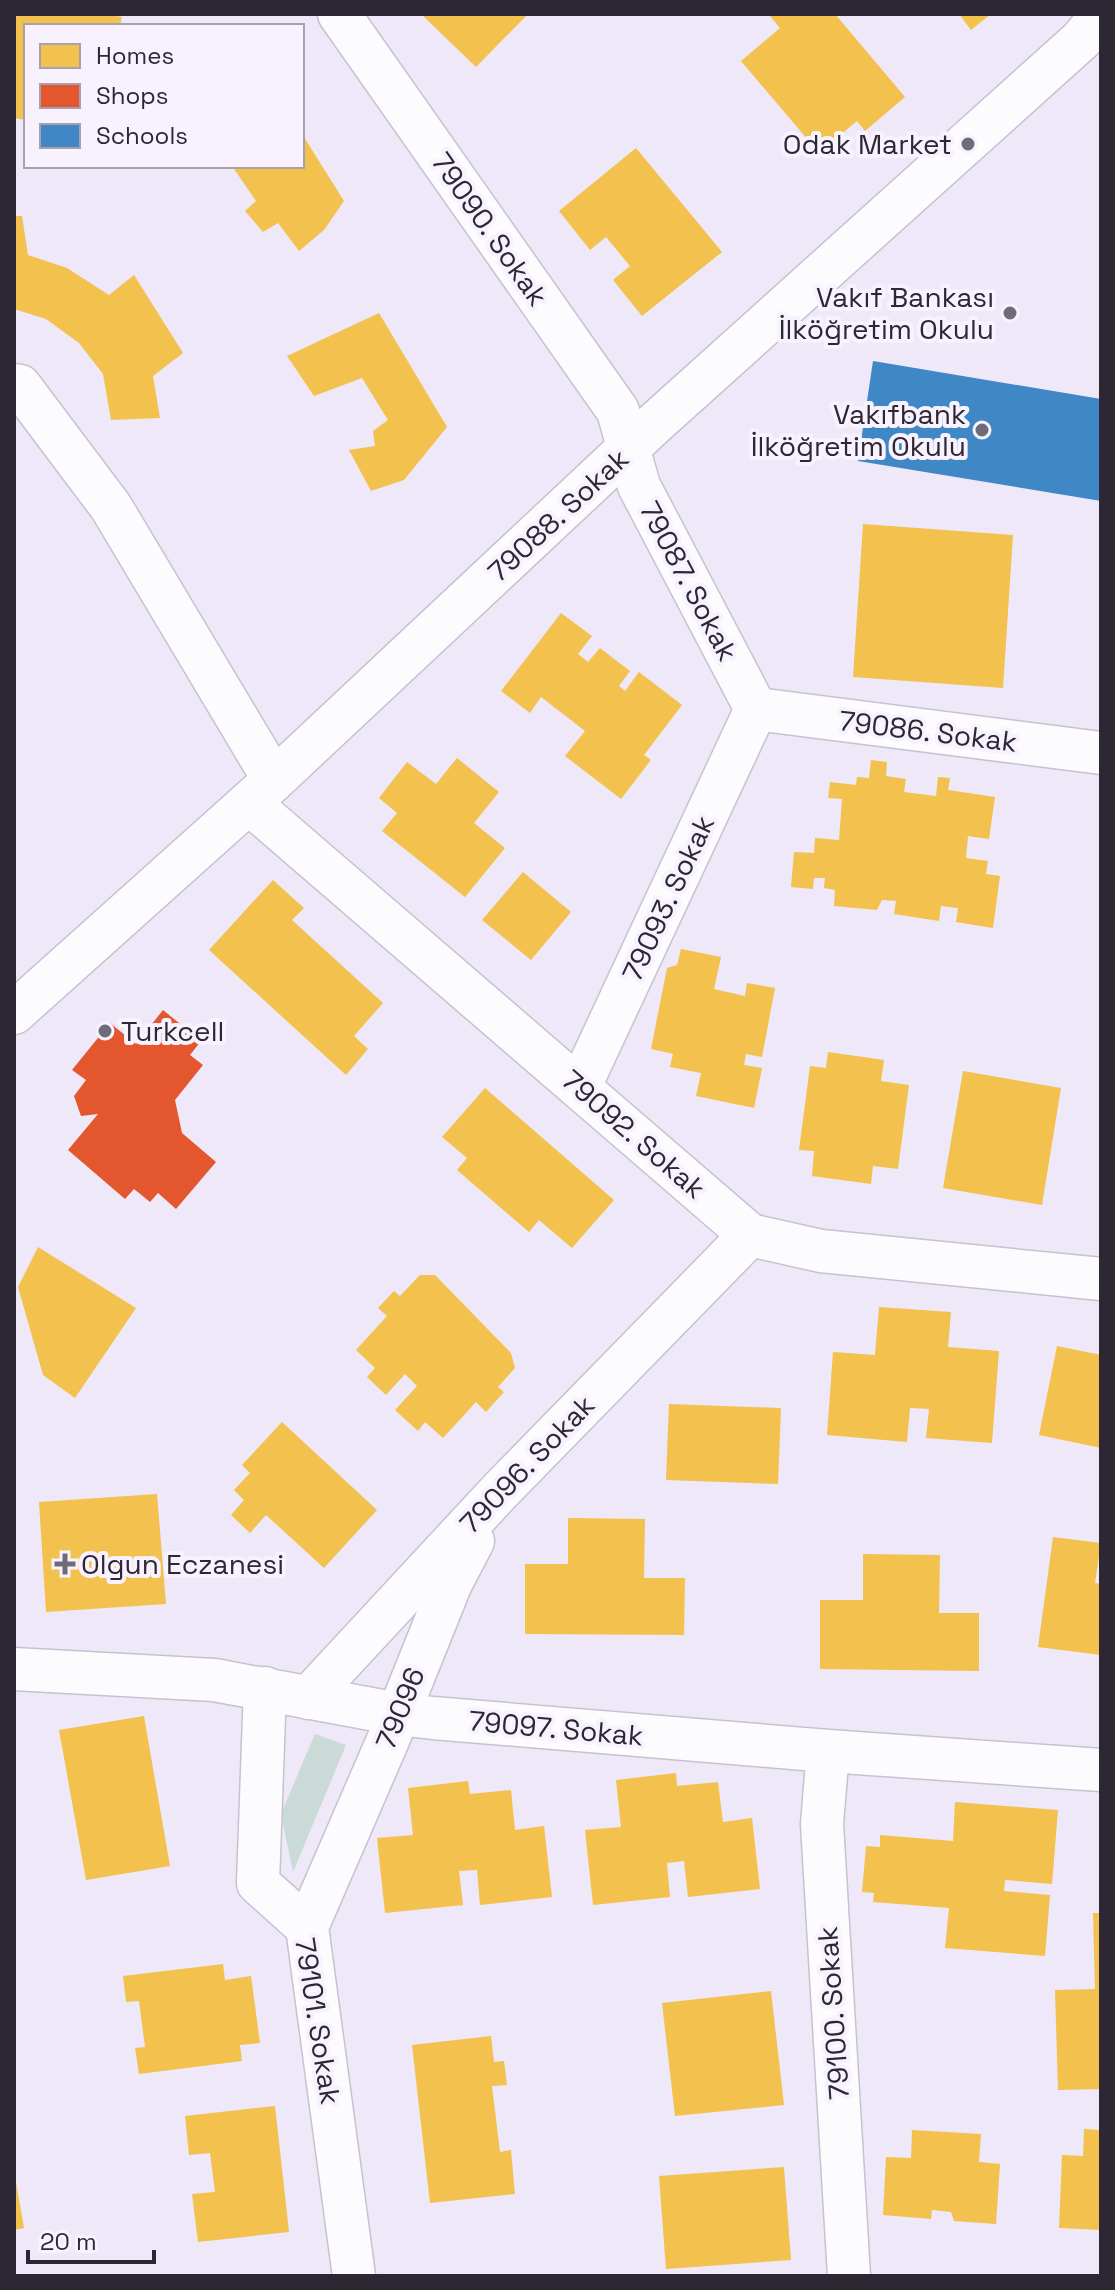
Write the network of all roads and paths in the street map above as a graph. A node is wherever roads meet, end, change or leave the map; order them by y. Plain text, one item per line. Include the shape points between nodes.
1 (339, 14) edge
2 (1101, 16) edge
3 (14, 385) edge
4 (628, 449) junction
5 (756, 709) junction
6 (1101, 753) edge
7 (261, 791) junction
8 (14, 1013) edge
9 (580, 1086) junction
10 (750, 1235) junction
11 (1101, 1279) edge
12 (500, 1491) junction
13 (14, 1669) edge
14 (265, 1688) junction
15 (308, 1698) junction
16 (398, 1714) junction
17 (828, 1751) junction
18 (1101, 1770) edge
19 (307, 1927) junction
20 (354, 2276) edge
21 (849, 2276) edge

1 - 4 street, 79090. Sokak via 618,411
2 - 4 street, 79088. Sokak via 1081,40
3 - 7 street, 79092. Sokak via 20,386 111,507
4 - 5 street, 79087. Sokak via 639,486
4 - 7 street, 79088. Sokak
5 - 6 street, 79086. Sokak
5 - 9 street, 79093. Sokak
7 - 8 street, 79088. Sokak
7 - 9 street, 79092. Sokak via 468,993
9 - 10 street, 79092. Sokak
10 - 11 street, 79092. Sokak via 821,1251
10 - 12 street, 79096. Sokak
12 - 15 street, 79096. Sokak
12 - 16 street, 79096 via 451,1583
13 - 14 street, 79097. Sokak via 209,1679
14 - 15 street, 79097. Sokak
14 - 19 street, 79101. Sokak via 258,1883
15 - 16 street, 79097. Sokak
16 - 17 street, 79097. Sokak
16 - 19 street, 79096
17 - 18 street, 79097. Sokak
17 - 21 street, 79100. Sokak via 822,1824
19 - 20 street, 79101. Sokak

